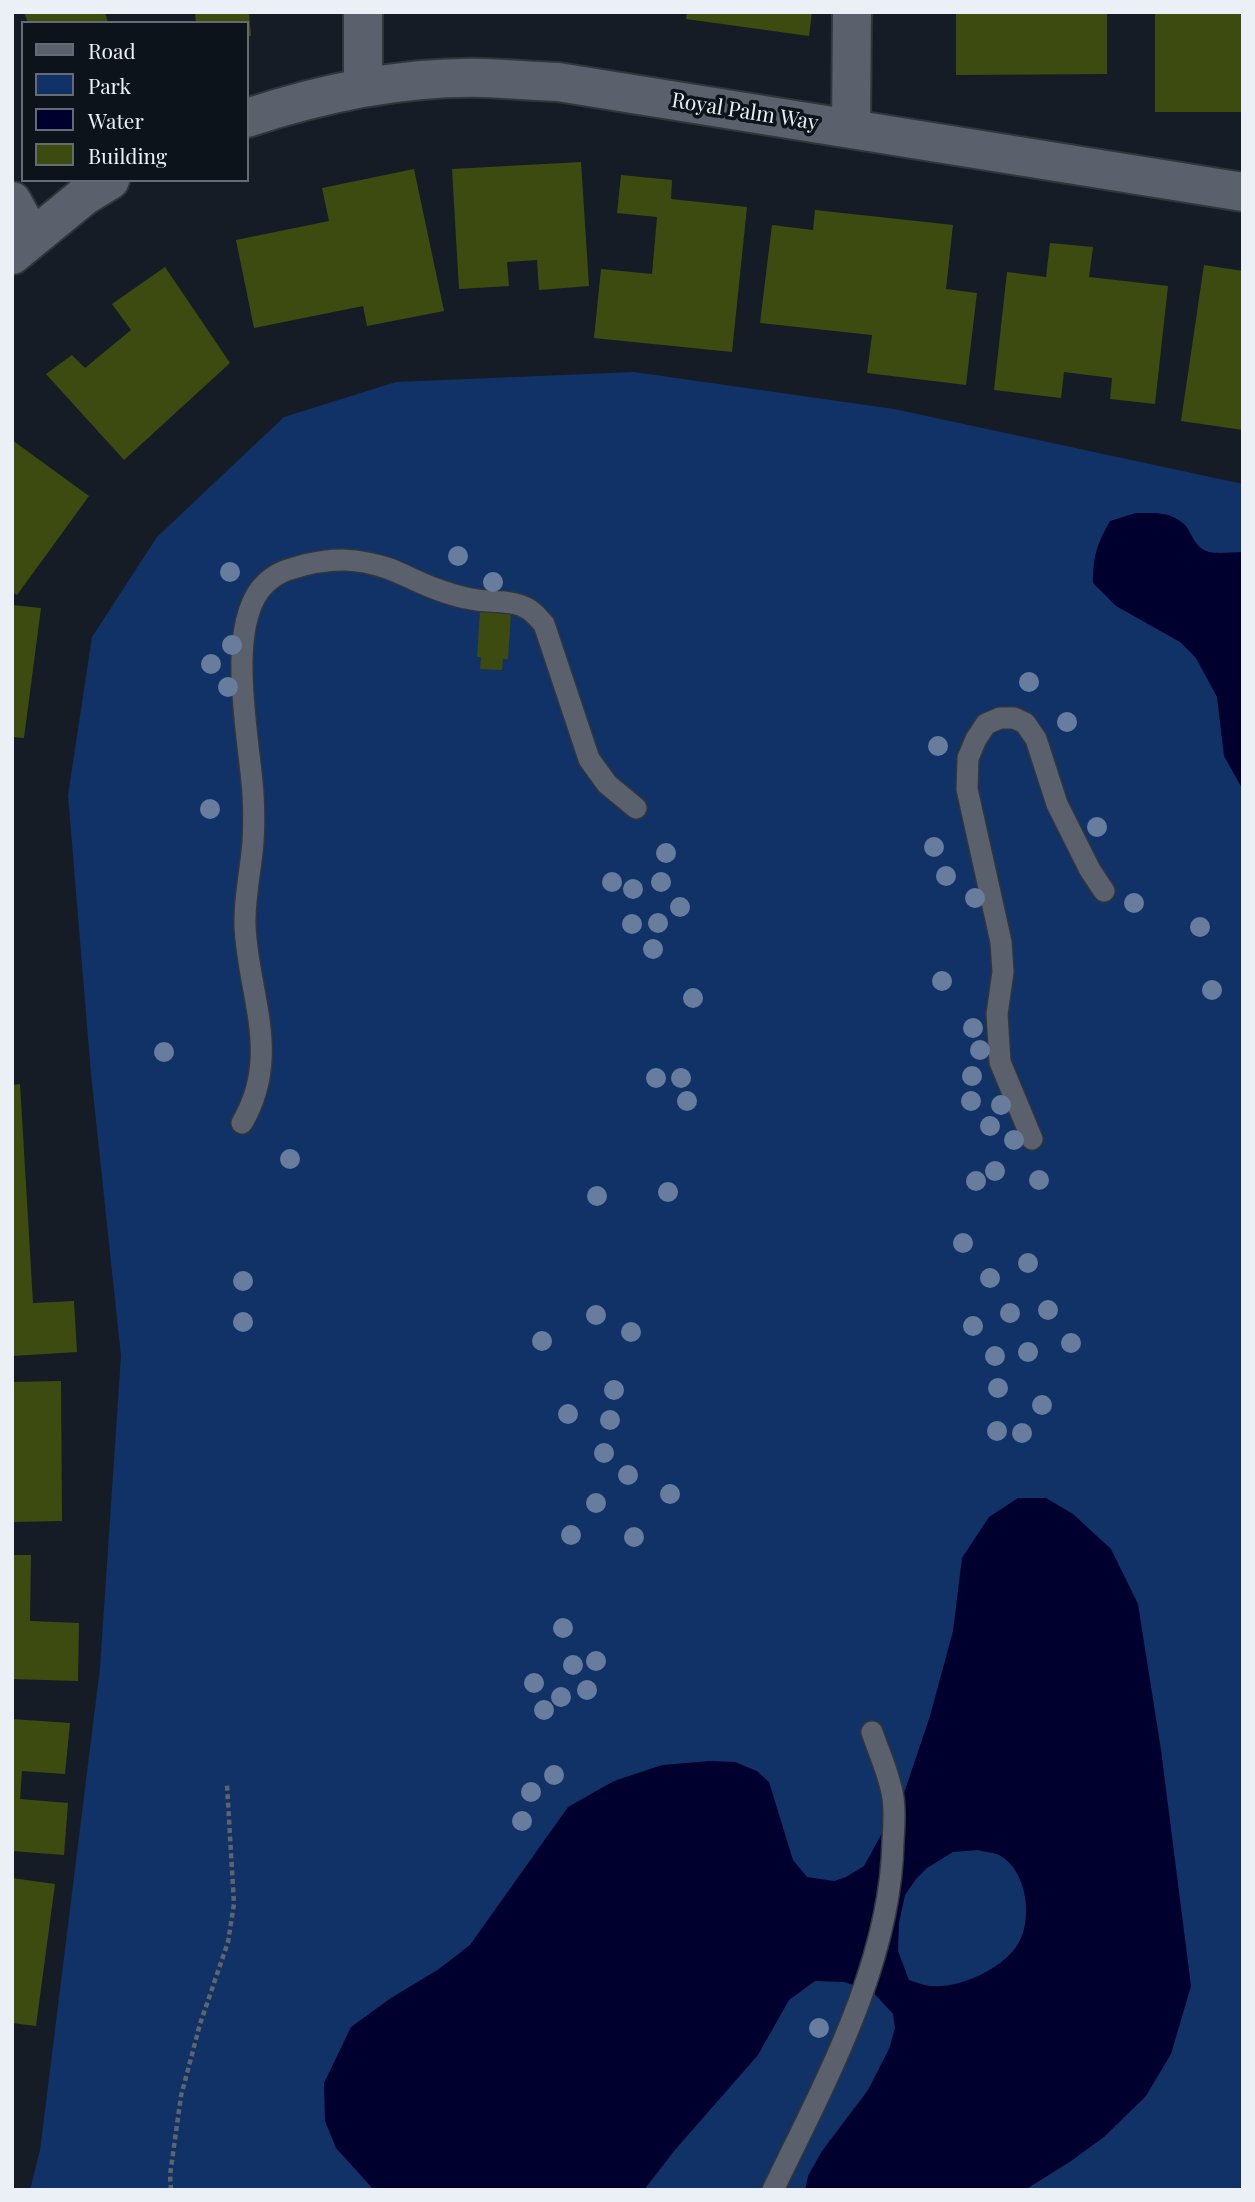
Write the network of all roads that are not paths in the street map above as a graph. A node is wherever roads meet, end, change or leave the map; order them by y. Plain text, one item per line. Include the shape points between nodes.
1 (363, 12) edge
2 (852, 12) edge
3 (363, 88) junction
4 (248, 117) edge
5 (850, 129) junction
6 (107, 182) edge
7 (1243, 192) edge
8 (12, 201) edge
9 (22, 246) edge
10 (636, 808) dead end
11 (1104, 891) dead end
12 (242, 1123) dead end
13 (1032, 1139) dead end
14 (872, 1732) dead end
15 (773, 2190) edge

1 - 3 street
2 - 5 street
3 - 4 street, Royal Palm Way
3 - 5 street, Royal Palm Way via 482,78 558,82
5 - 7 street, Royal Palm Way
6 - 9 street
8 - 9 street
10 - 12 lane via 607,784 589,759 544,624 528,608 472,600 376,564 344,558 283,570 265,584 245,630 242,661 253,806 245,928 261,1022 258,1082
11 - 13 lane via 1057,804 1036,739 1025,723 1000,718 986,724 968,758 967,789 1001,942 1000,1062
14 - 15 lane via 893,1796 893,1864 885,1913 864,1989

